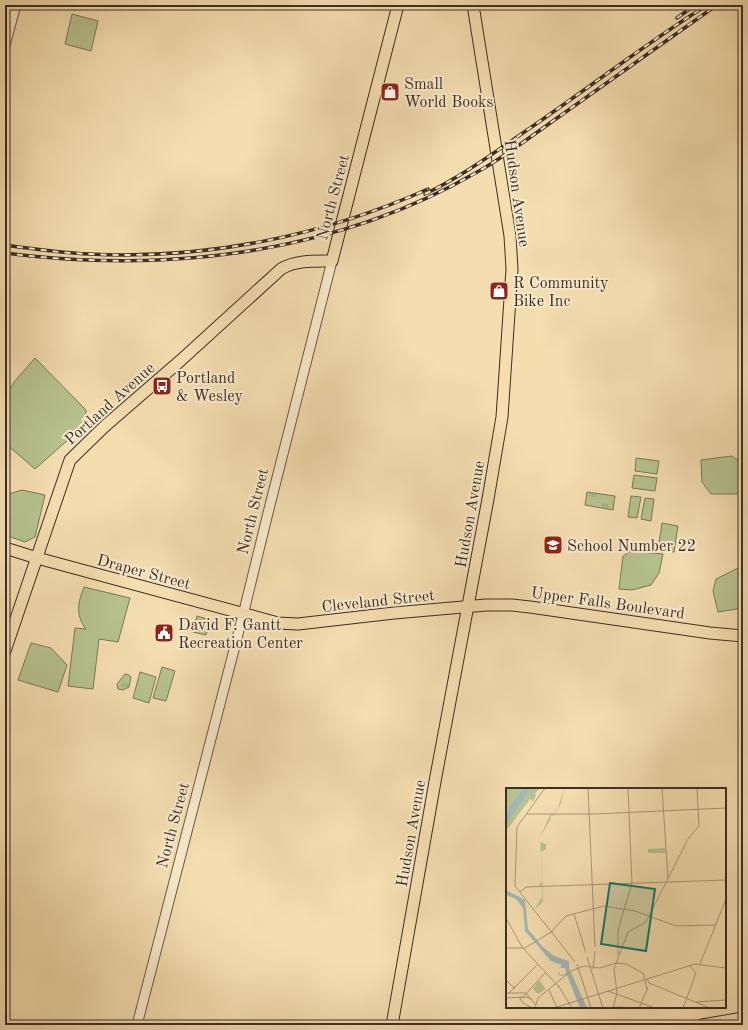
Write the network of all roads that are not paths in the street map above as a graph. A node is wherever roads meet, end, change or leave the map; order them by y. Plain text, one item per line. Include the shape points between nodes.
1 (16, 5) edge
2 (398, 5) edge
3 (473, 5) edge
4 (5, 45) edge
5 (332, 261) junction
6 (5, 548) edge
7 (37, 558) junction
8 (468, 607) junction
9 (243, 615) junction
10 (743, 636) edge
11 (5, 651) edge
12 (743, 1018) edge
13 (137, 1025) edge
14 (392, 1025) edge
15 (702, 1025) edge

1 - 4 street
2 - 5 main road, North Street
3 - 8 main road, Hudson Avenue via 508,221 512,269 502,417
5 - 7 main road, Portland Avenue via 307,261 281,269 70,460
5 - 9 street, North Street
6 - 7 main road, Draper Street
7 - 9 main road, Draper Street
7 - 11 main road, Portland Avenue
8 - 9 main road, Cleveland Street via 292,624
8 - 10 main road, Upper Falls Boulevard via 524,606
8 - 14 main road, Hudson Avenue
9 - 13 street, North Street
12 - 15 main road

